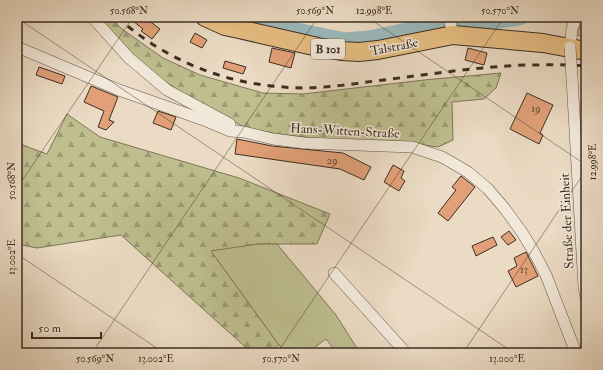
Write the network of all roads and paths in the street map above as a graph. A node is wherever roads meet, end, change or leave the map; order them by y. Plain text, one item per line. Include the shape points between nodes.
1 (92, 17) edge
2 (205, 17) edge
3 (449, 17) edge
4 (576, 17) edge
5 (240, 23) edge
6 (453, 33) junction
7 (17, 47) edge
8 (578, 49) edge
9 (244, 132) junction
10 (334, 273) dead end
11 (586, 298) edge
12 (406, 353) edge
13 (576, 353) edge

1 - 9 street via 129,58 167,90
2 - 5 main road, Talstraße / B 101 via 225,26
3 - 6 street
4 - 8 street, Straße der Einheit via 572,29
5 - 6 main road, Talstraße / B 101 via 318,47 359,52
6 - 8 main road, Talstraße / B 101
7 - 9 street, Hans-Witten-Straße via 119,90 230,131
8 - 11 street, Straße der Einheit, bridge via 572,78
9 - 13 street, Hans-Witten-Straße via 304,143 412,148 442,157 468,172 488,189 505,209 534,252 546,275
10 - 12 street

